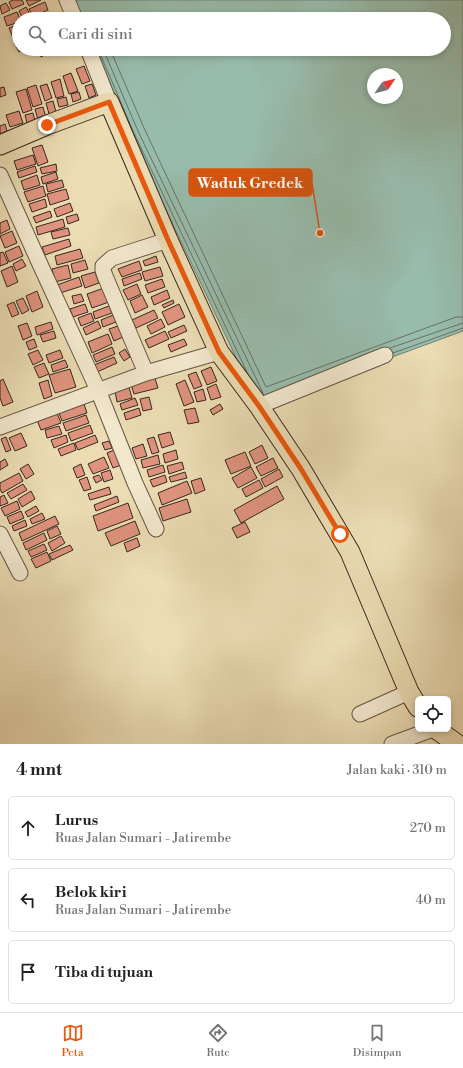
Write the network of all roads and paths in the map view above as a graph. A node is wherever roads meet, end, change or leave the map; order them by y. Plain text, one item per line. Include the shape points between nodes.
1 (67, 0) edge
2 (72, 12) edge
3 (91, 56) edge
4 (109, 102) junction
5 (0, 145) edge
6 (0, 175) edge
7 (168, 240) junction
8 (219, 352) junction
9 (385, 355) dead end
10 (146, 373) junction
11 (98, 390) junction
12 (259, 406) junction
13 (0, 427) edge
14 (156, 529) dead end
15 (0, 534) edge
16 (20, 573) dead end
17 (414, 700) edge
18 (360, 714) dead end
19 (426, 732) edge
20 (440, 732) edge
21 (392, 744) edge
22 (458, 744) edge

1 - 2 street
3 - 4 street
4 - 5 main road
4 - 7 main road
6 - 11 street
7 - 8 main road
7 - 10 street via 112,258 103,266
8 - 10 street
8 - 12 main road
9 - 12 street
10 - 11 street
11 - 13 street
11 - 14 street
12 - 17 main road via 301,469 350,552
15 - 16 street
17 - 18 street
19 - 21 street
20 - 22 main road

